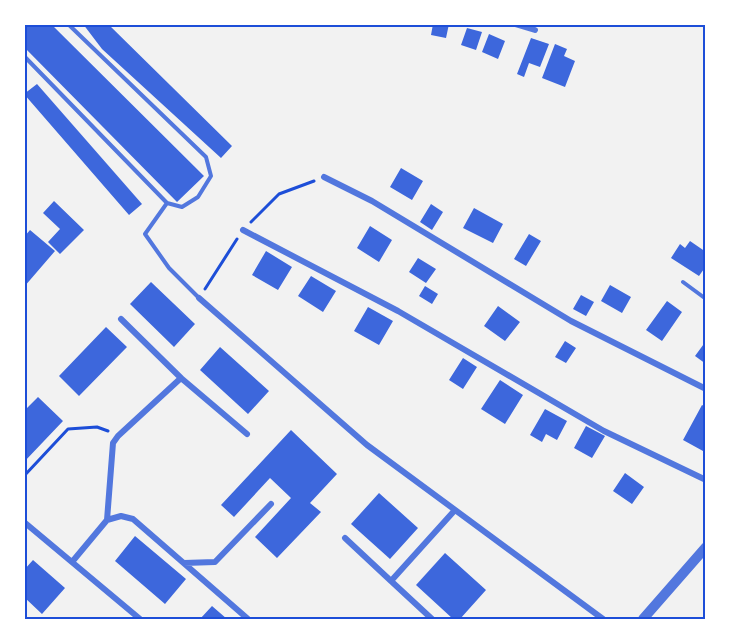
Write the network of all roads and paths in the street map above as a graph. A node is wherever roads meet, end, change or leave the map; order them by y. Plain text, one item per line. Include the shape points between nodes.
1 (68, 24) edge
2 (515, 24) edge
3 (537, 27) edge
4 (24, 56) edge
5 (324, 177) dead end
6 (167, 203) junction
7 (243, 230) dead end
8 (683, 282) dead end
9 (199, 298) joint
10 (706, 299) edge
11 (121, 319) dead end
12 (182, 378) junction
13 (706, 389) edge
14 (247, 434) dead end
15 (118, 436) junction
16 (24, 476) edge
17 (706, 480) edge
18 (271, 504) dead end
19 (455, 510) junction
20 (107, 520) junction
21 (24, 522) edge
22 (345, 538) dead end
23 (706, 547) edge
24 (72, 562) junction
25 (184, 563) junction
26 (391, 581) junction
27 (140, 619) edge
28 (248, 619) edge
29 (432, 619) edge
30 (603, 619) edge
31 (643, 619) edge

1 - 6 lane via 206,157 211,176 198,197 182,207
2 - 3 street
4 - 6 lane
5 - 13 street via 372,201 571,321
6 - 9 lane via 145,234 169,268
7 - 17 street via 398,311 604,431
8 - 10 lane
9 - 19 street via 367,445
11 - 12 street
12 - 14 street
12 - 15 street
15 - 16 path via 98,427 68,429
15 - 20 street via 113,443
18 - 25 street via 215,562
19 - 26 street
19 - 30 street
20 - 24 street
20 - 25 street via 121,516 133,519
21 - 24 street
22 - 26 street
23 - 31 street
24 - 27 street
25 - 28 street
26 - 29 street

